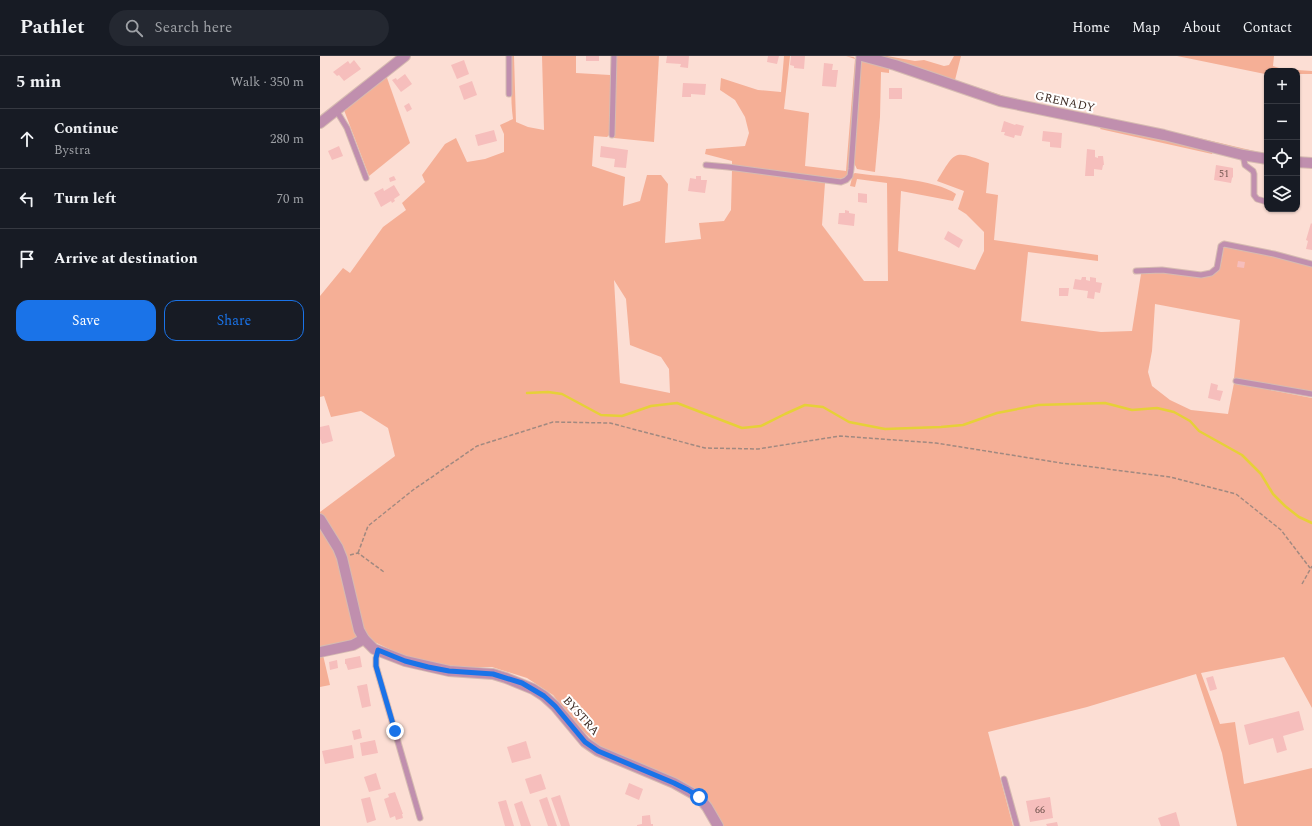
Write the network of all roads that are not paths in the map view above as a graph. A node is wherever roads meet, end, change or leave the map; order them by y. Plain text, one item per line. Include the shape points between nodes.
1 (405, 56) edge
2 (509, 56) edge
3 (614, 56) edge
4 (860, 56) edge
5 (509, 94) dead end
6 (336, 110) junction
7 (320, 123) edge
8 (612, 135) dead end
9 (1243, 155) junction
10 (1264, 158) edge
11 (1300, 162) edge
12 (1312, 163) edge
13 (706, 165) dead end
14 (366, 178) dead end
15 (1264, 201) edge
16 (1312, 264) edge
17 (1136, 271) dead end
18 (1236, 381) dead end
19 (1312, 394) edge
20 (320, 519) edge
21 (364, 639) junction
22 (378, 650) junction
23 (320, 652) edge
24 (1004, 779) dead end
25 (420, 818) dead end
26 (718, 826) edge
27 (1017, 826) edge

1 - 6 street
2 - 5 lane
3 - 8 lane
4 - 9 street, GRENADY via 901,67 1000,101 1164,135
4 - 13 lane via 851,169 846,180 841,182
6 - 7 street
6 - 14 lane via 347,128
9 - 10 street, GRENADY
9 - 15 lane via 1245,165 1254,174 1254,195 1257,200
11 - 12 street
16 - 17 lane via 1222,244 1217,268 1211,274 1162,270
18 - 19 lane
20 - 21 street, BYSTRA via 342,558 357,623
21 - 22 street, BYSTRA
21 - 23 street via 353,645
22 - 25 lane via 376,666
22 - 26 street, BYSTRA via 428,667 493,674 533,688 555,706 585,742 598,751 688,790 699,797
24 - 27 lane

